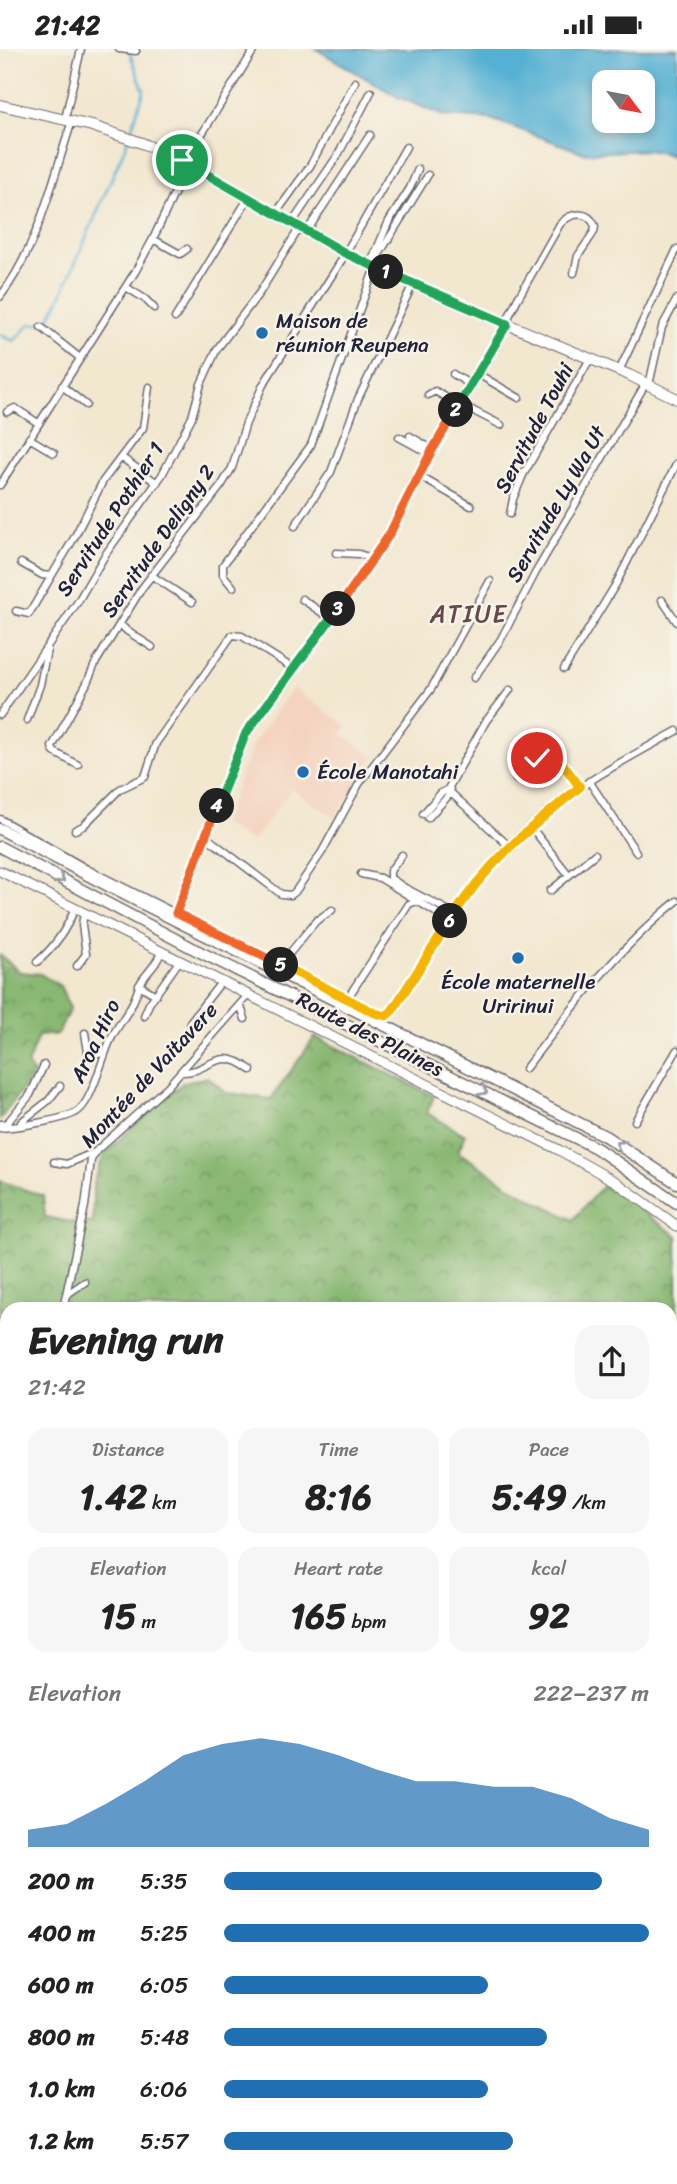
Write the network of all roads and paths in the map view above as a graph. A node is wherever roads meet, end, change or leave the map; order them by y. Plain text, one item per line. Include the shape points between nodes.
1 (81, 49) edge
2 (119, 49) edge
3 (254, 50) edge
4 (136, 51) dead end
5 (355, 82) dead end
6 (371, 92) dead end
7 (0, 105) edge
8 (69, 120) junction
9 (370, 135) dead end
10 (405, 146) dead end
11 (187, 163) junction
12 (418, 169) dead end
13 (428, 174) dead end
14 (249, 197) junction
15 (276, 213) junction
16 (300, 227) junction
17 (153, 239) junction
18 (677, 249) edge
19 (187, 250) dead end
20 (345, 253) junction
21 (372, 266) junction
22 (574, 272) dead end
23 (413, 284) junction
24 (126, 287) junction
25 (0, 297) edge
26 (677, 299) edge
27 (152, 303) dead end
28 (175, 318) dead end
29 (507, 324) junction
30 (41, 327) dead end
31 (80, 358) junction
32 (590, 359) junction
33 (619, 371) junction
34 (453, 374) dead end
35 (478, 374) junction
36 (647, 384) junction
37 (471, 385) junction
38 (62, 386) junction
39 (149, 387) dead end
40 (428, 395) dead end
41 (519, 398) dead end
42 (677, 399) edge
43 (460, 404) junction
44 (86, 405) dead end
45 (7, 412) dead end
46 (38, 423) junction
47 (502, 425) dead end
48 (410, 436) dead end
49 (399, 437) dead end
50 (29, 438) junction
51 (431, 452) junction
52 (54, 453) dead end
53 (121, 457) junction
54 (677, 463) edge
55 (419, 476) junction
56 (1, 483) edge
57 (157, 484) junction
58 (471, 506) dead end
59 (510, 514) dead end
60 (295, 526) dead end
61 (336, 553) dead end
62 (374, 559) junction
63 (21, 563) dead end
64 (151, 575) junction
65 (50, 576) junction
66 (490, 581) dead end
67 (233, 587) dead end
68 (302, 599) dead end
69 (662, 600) dead end
70 (192, 602) dead end
71 (16, 611) dead end
72 (331, 619) junction
73 (677, 622) edge
74 (120, 624) junction
75 (48, 645) junction
76 (152, 647) dead end
77 (294, 669) junction
78 (564, 669) dead end
79 (474, 678) dead end
80 (510, 690) dead end
81 (0, 715) edge
82 (27, 720) dead end
83 (677, 731) edge
84 (78, 765) dead end
85 (516, 779) dead end
86 (589, 781) junction
87 (580, 787) junction
88 (450, 791) junction
89 (425, 816) dead end
90 (0, 819) edge
91 (531, 827) junction
92 (0, 829) edge
93 (75, 829) dead end
94 (205, 836) junction
95 (509, 846) junction
96 (0, 847) edge
97 (636, 852) dead end
98 (595, 854) dead end
99 (402, 855) dead end
100 (0, 871) edge
101 (361, 874) dead end
102 (569, 876) junction
103 (550, 891) dead end
104 (416, 901) junction
105 (677, 901) edge
106 (332, 910) dead end
107 (79, 911) junction
108 (176, 913) junction
109 (453, 917) junction
110 (161, 951) junction
111 (180, 960) junction
112 (37, 962) dead end
113 (280, 965) junction
114 (78, 966) dead end
115 (222, 981) junction
116 (139, 985) junction
117 (248, 994) junction
118 (156, 995) junction
119 (347, 999) junction
120 (240, 1005) junction
121 (144, 1016) dead end
122 (245, 1019) dead end
123 (190, 1022) dead end
124 (85, 1033) dead end
125 (677, 1050) edge
126 (105, 1051) junction
127 (44, 1065) dead end
128 (525, 1069) dead end
129 (251, 1070) dead end
130 (181, 1072) junction
131 (60, 1086) dead end
132 (635, 1121) dead end
133 (0, 1126) edge
134 (21, 1126) junction
135 (95, 1152) junction
136 (54, 1162) dead end
137 (677, 1182) edge
138 (677, 1203) edge
139 (677, 1226) edge
140 (85, 1282) dead end
141 (66, 1295) junction
142 (64, 1302) edge

1 - 8 street
2 - 4 street
3 - 11 street
5 - 15 street via 310,166
6 - 16 street
7 - 8 main road
8 - 11 main road
8 - 25 street via 34,237
9 - 16 street
10 - 20 street, Servitude Deligny 2
11 - 14 main road
11 - 17 street
12 - 21 street via 389,221
13 - 21 street
14 - 15 main road
14 - 28 street
15 - 16 main road
16 - 20 main road
16 - 57 street, Servitude Pothier 1 via 217,349 192,417
17 - 19 street via 180,254
17 - 24 street
18 - 33 street
20 - 21 main road
20 - 64 street, Servitude Deligny 2 via 263,385 221,487
21 - 23 main road
21 - 67 street via 311,445 223,565 223,575
22 - 29 street via 578,256 594,232 593,221 581,215 568,216 554,236
23 - 29 main road
23 - 60 street via 358,399 331,472
24 - 27 street
24 - 31 street
26 - 36 street, Servitude Ly Wa Ut via 662,327
29 - 32 main road
29 - 35 street
30 - 31 street
31 - 38 street
32 - 33 main road
32 - 59 street, Servitude Touhi via 523,475
33 - 36 main road
34 - 37 street
35 - 37 street
35 - 41 street
36 - 42 main road
36 - 79 street, Servitude Ly Wa Ut
37 - 43 street
38 - 44 street
38 - 46 street
39 - 53 street via 143,428
40 - 43 street via 435,391
43 - 47 street
43 - 51 street
45 - 46 street via 15,408
46 - 50 street
48 - 51 street
49 - 51 street
50 - 52 street
50 - 56 street
51 - 55 street
53 - 57 street
53 - 65 street
54 - 78 street via 616,584
55 - 58 street
55 - 62 street
57 - 75 street, Servitude Pothier 1
61 - 62 street
62 - 72 street
63 - 65 street
64 - 70 street
64 - 74 street, Servitude Deligny 2
65 - 71 street via 29,614
66 - 94 street via 431,689 359,784 295,893 281,894
68 - 72 street
69 - 73 street
72 - 77 street
74 - 76 street
74 - 84 street, Servitude Deligny 2 via 52,747
75 - 81 street, Servitude Pothier 1
75 - 82 street
77 - 93 street via 242,636 232,635 156,743 145,777 120,789
77 - 94 street via 246,733
80 - 88 street via 486,721
83 - 86 street
85 - 87 street via 549,746
86 - 87 street
86 - 97 street
87 - 91 street
88 - 89 street via 441,793
88 - 95 street
90 - 108 street
91 - 95 street
91 - 102 street
137 -> 92 highway, Route des Plaines via 605,1136
94 - 108 street
95 - 109 street
96 -> 138 highway, Route des Plaines via 200,952 596,1148
98 - 102 street
99 - 109 street via 390,878
100 - 107 main road, Route des Plaines
101 - 104 street via 380,878
102 - 103 street
104 - 109 street
104 - 119 street via 409,904
105 - 128 street via 635,937
106 - 113 street via 316,921
107 - 110 main road, Route des Plaines
107 - 112 street
107 - 114 street via 86,954
108 - 113 street
109 - 119 street via 386,1016
110 - 111 main road, Route des Plaines
110 - 116 street, Aroa Hiro
111 - 115 main road, Route des Plaines
111 - 118 street
113 - 119 street
115 - 117 main road, Route des Plaines
115 - 123 street
116 - 118 street
116 - 126 street, Aroa Hiro
117 - 120 street, Montée de Vaitavere
117 - 139 main road, Route des Plaines via 586,1164
118 - 121 street
120 - 122 street
120 - 130 street, Montée de Vaitavere
124 - 126 street via 88,1052
125 - 132 street
126 - 134 street, Aroa Hiro via 81,1109
127 - 133 street via 30,1095
129 - 130 street via 221,1058
130 - 135 street, Montée de Vaitavere
131 - 134 street
133 - 134 street, Aroa Hiro
135 - 136 street via 67,1164
135 - 141 street, Montée de Vaitavere
140 - 141 street
141 - 142 street, Montée de Vaitavere

